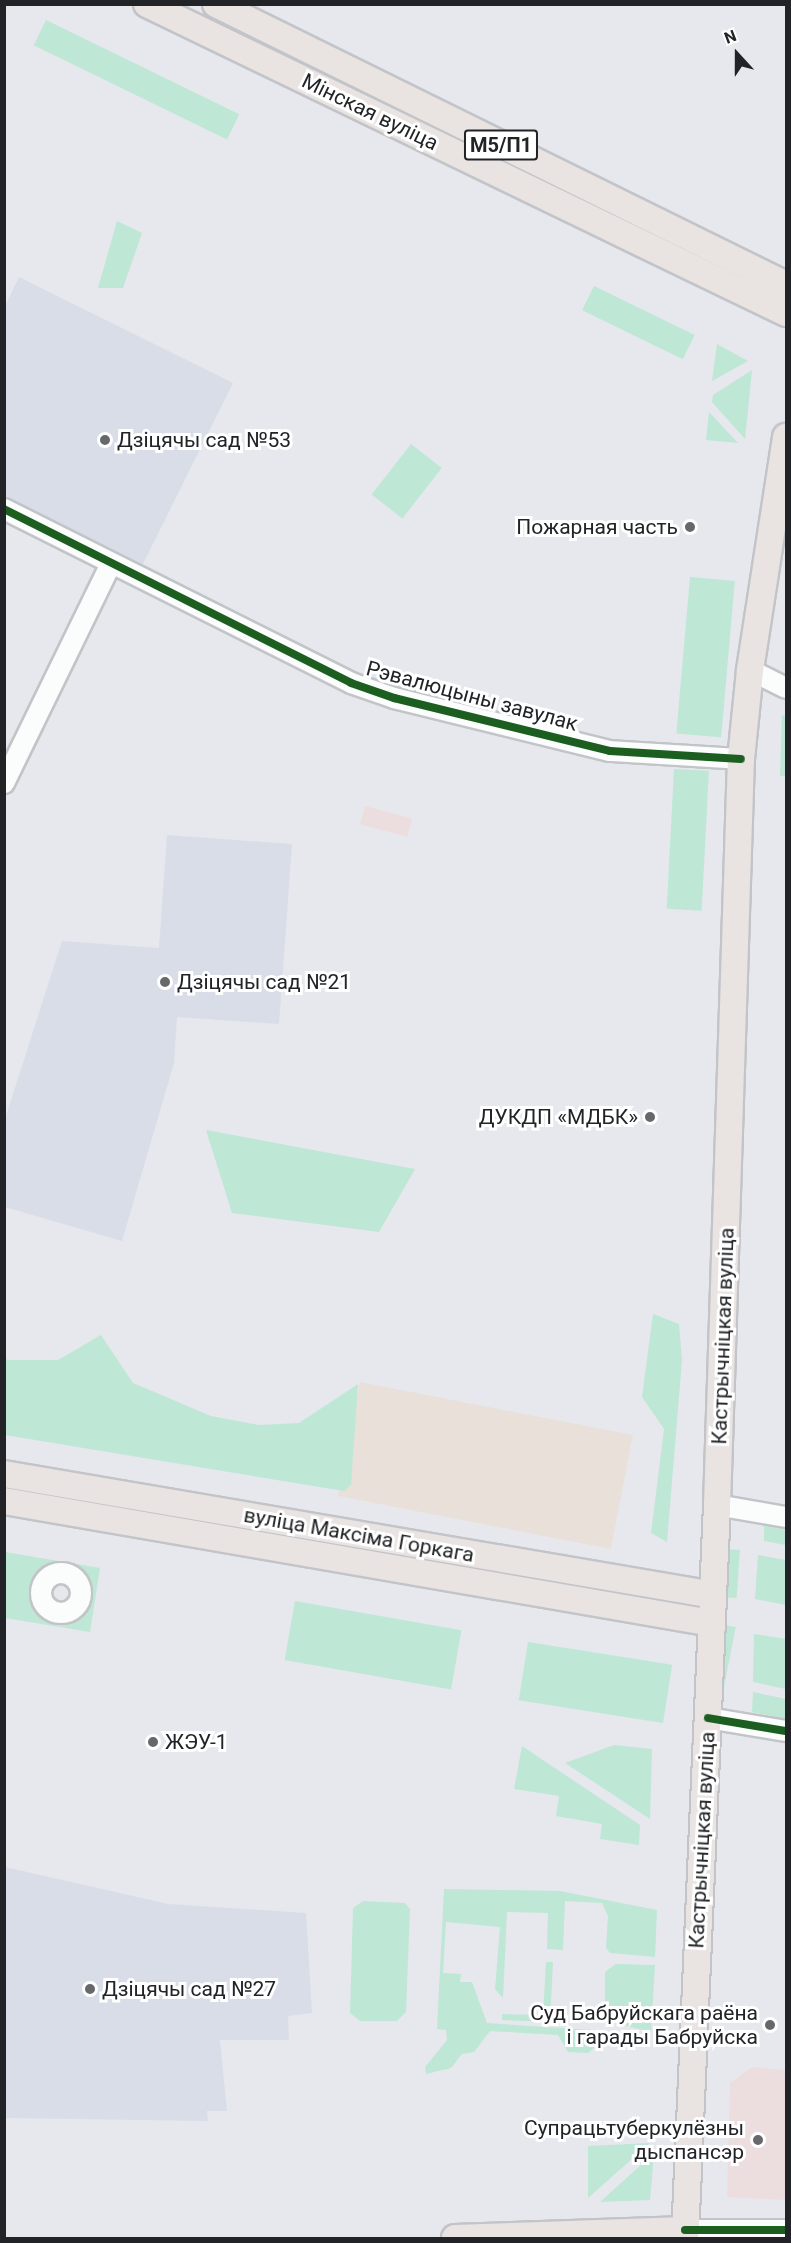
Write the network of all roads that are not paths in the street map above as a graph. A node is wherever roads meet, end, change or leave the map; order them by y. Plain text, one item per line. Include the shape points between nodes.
1 (147, 4) edge
2 (219, 5) edge
3 (208, 33) junction
4 (786, 285) edge
5 (786, 314) edge
6 (786, 437) edge
7 (4, 509) edge
8 (111, 564) junction
9 (750, 670) junction
10 (786, 688) edge
11 (741, 759) junction
12 (4, 783) edge
13 (4, 1474) edge
14 (4, 1501) edge
15 (717, 1505) junction
16 (786, 1517) edge
17 (713, 1595) junction
18 (712, 1623) junction
19 (708, 1718) junction
20 (786, 1731) edge
21 (786, 2230) edge
22 (685, 2234) edge
23 (455, 2238) edge

1 - 3 main road, Мінская вуліца / М5/П1
2 - 3 street
2 - 4 main road, Мінская вуліца / М5/П1
3 - 5 main road, Мінская вуліца / М5/П1
6 - 9 main road, Кастрычніцкая вуліца
7 - 8 street, Рэвалюцыны завулак
8 - 11 street, Рэвалюцыны завулак via 351,683 394,698 610,752
8 - 12 street
9 - 10 street
9 - 11 main road, Кастрычніцкая вуліца
11 - 15 main road, Кастрычніцкая вуліца
13 - 17 main road, вуліца Максіма Горкага
14 - 18 main road, вуліца Максіма Горкага
15 - 16 street
15 - 17 main road, Кастрычніцкая вуліца
17 - 18 main road, Кастрычніцкая вуліца
18 - 19 main road, Кастрычніцкая вуліца
19 - 20 street
19 - 22 main road, Кастрычніцкая вуліца
21 - 22 street
22 - 23 main road

